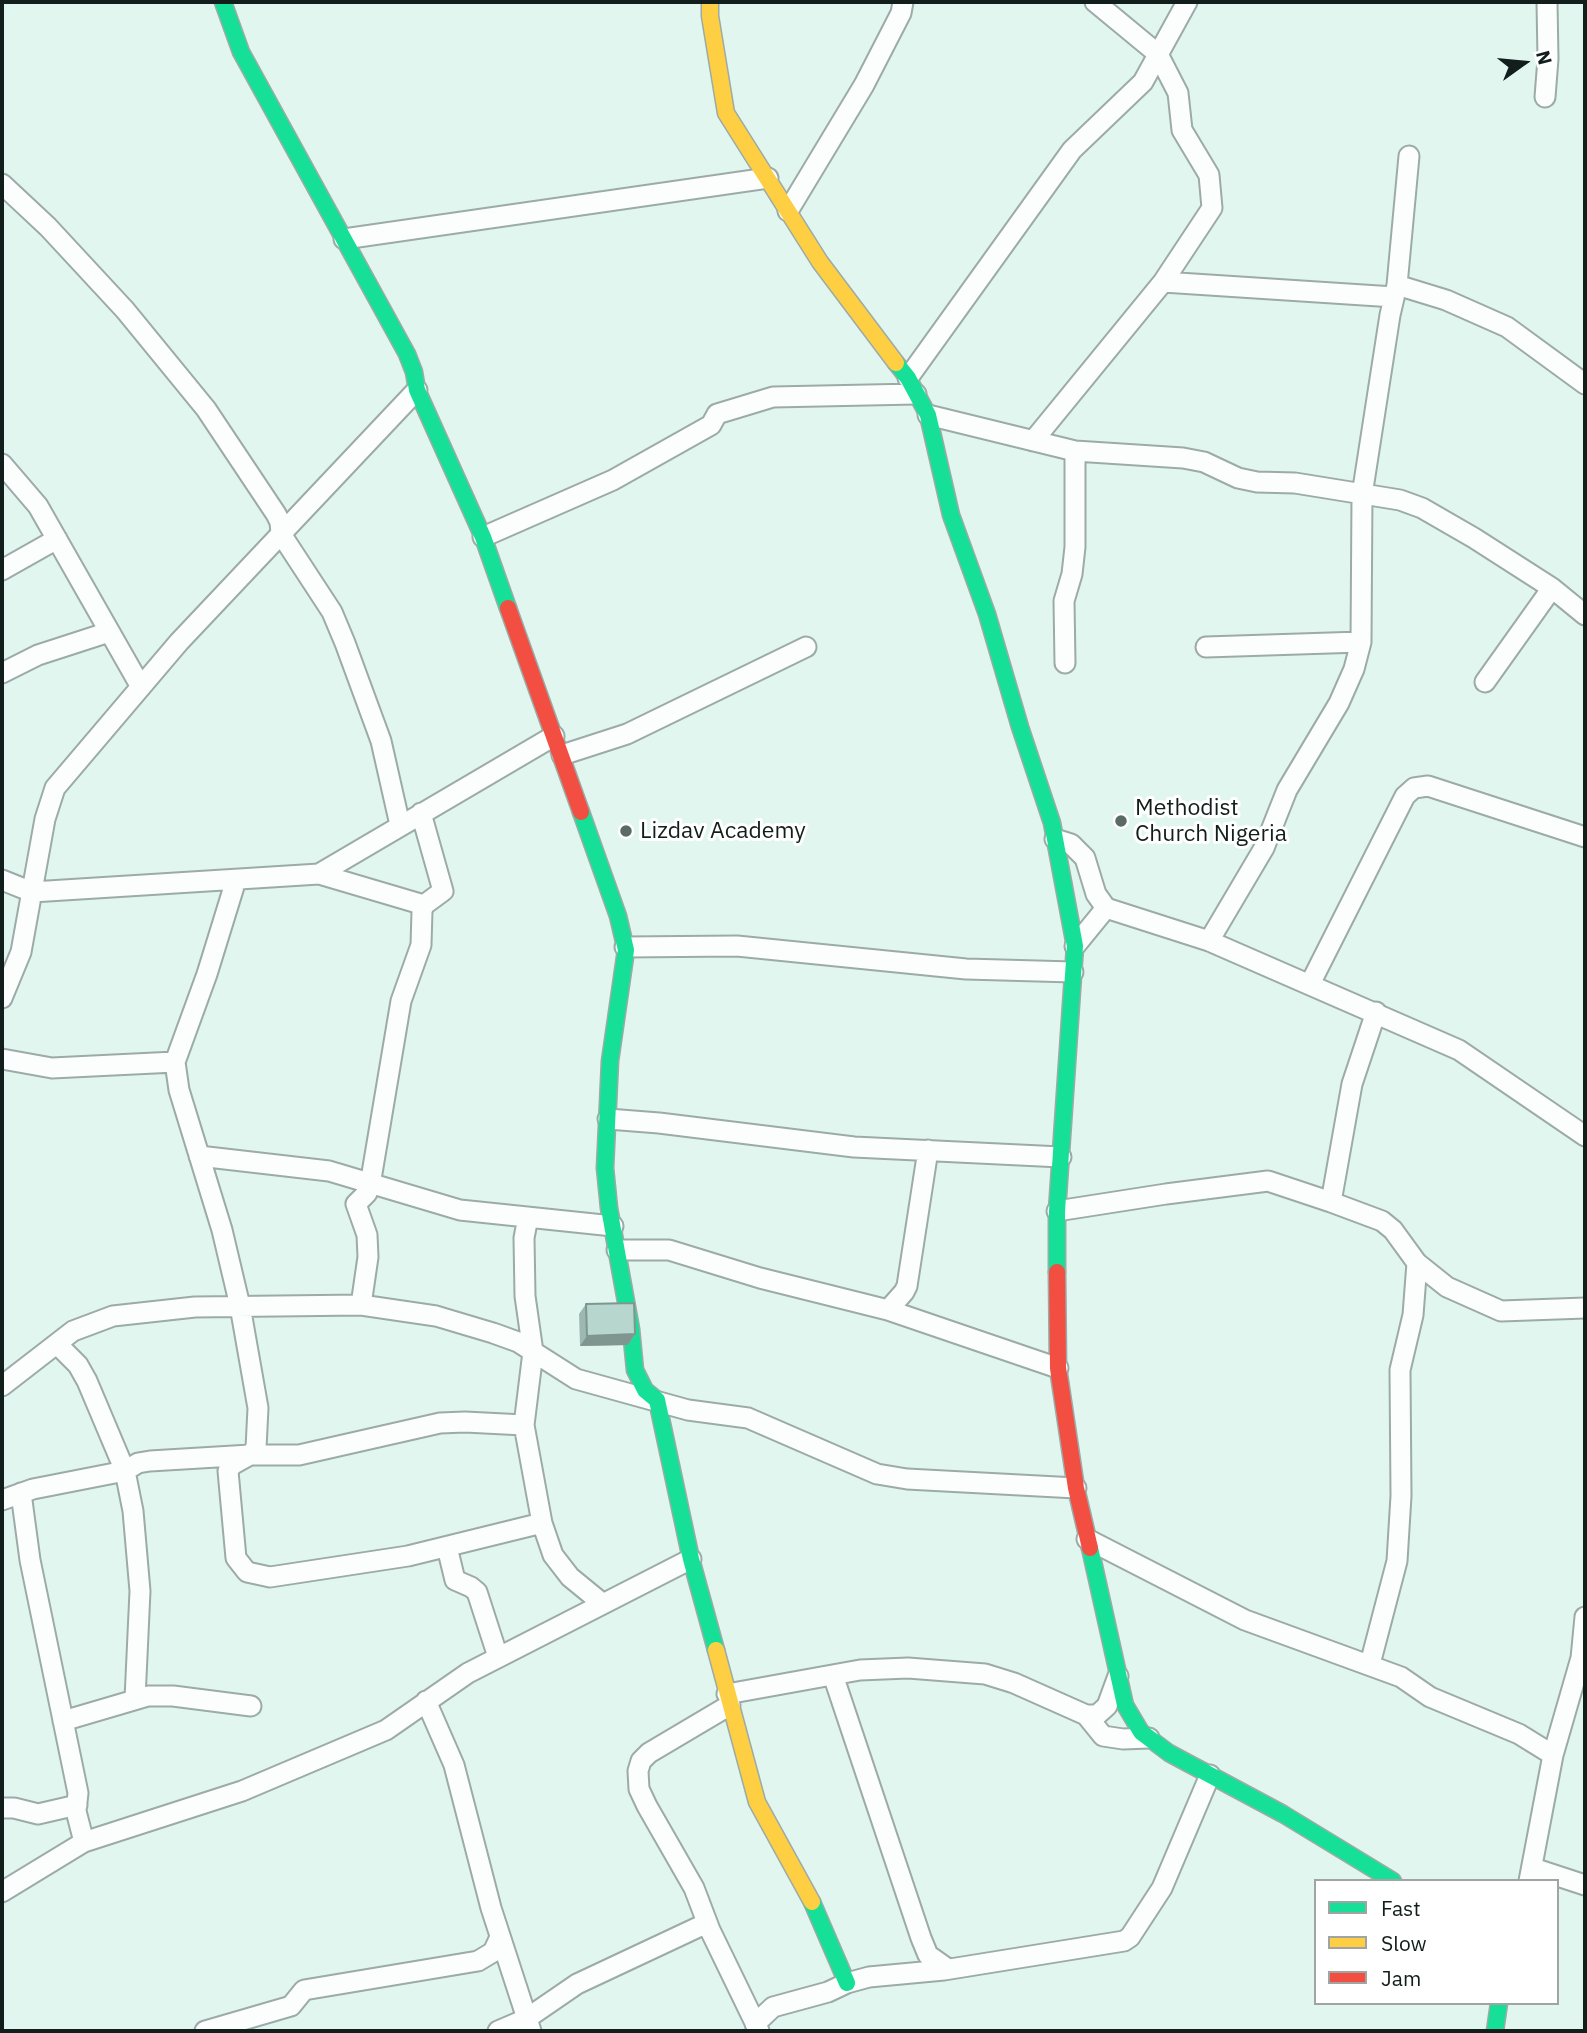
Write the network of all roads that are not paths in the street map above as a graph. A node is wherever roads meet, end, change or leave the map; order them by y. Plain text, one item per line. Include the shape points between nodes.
1 (223, 2) edge
2 (710, 2) edge
3 (902, 2) edge
4 (1095, 2) edge
5 (1187, 2) edge
6 (1547, 2) edge
7 (1158, 54) junction
8 (1545, 97) dead end
9 (1409, 156) dead end
10 (768, 178) junction
11 (2, 184) edge
12 (788, 211) junction
13 (344, 239) junction
14 (1163, 282) junction
15 (1395, 291) junction
16 (1585, 384) edge
17 (912, 386) junction
18 (417, 390) junction
19 (928, 415) junction
20 (1033, 441) junction
21 (1075, 451) junction
22 (2, 464) edge
23 (1362, 495) junction
24 (281, 534) junction
25 (483, 537) junction
26 (57, 539) junction
27 (2, 570) edge
28 (1552, 588) junction
29 (1585, 615) edge
30 (109, 632) junction
31 (1361, 642) junction
32 (806, 647) dead end
33 (1206, 647) dead end
34 (1065, 663) dead end
35 (2, 673) edge
36 (1485, 682) dead end
37 (141, 687) junction
38 (554, 736) junction
39 (562, 755) junction
40 (421, 813) junction
41 (400, 825) junction
42 (1585, 837) edge
43 (1055, 839) junction
44 (319, 874) junction
45 (2, 880) edge
46 (236, 880) junction
47 (32, 892) junction
48 (424, 905) junction
49 (1106, 908) junction
50 (1209, 941) junction
51 (1074, 946) junction
52 (625, 947) junction
53 (1073, 972) junction
54 (1310, 984) junction
55 (2, 998) edge
56 (1376, 1012) junction
57 (2, 1059) edge
58 (175, 1062) junction
59 (608, 1119) junction
60 (1585, 1136) edge
61 (929, 1150) junction
62 (199, 1156) junction
63 (1061, 1157) junction
64 (370, 1185) junction
65 (1331, 1202) junction
66 (1057, 1211) junction
67 (528, 1217) junction
68 (613, 1226) junction
69 (617, 1250) junction
70 (1417, 1263) junction
71 (361, 1305) junction
72 (240, 1306) junction
73 (1585, 1308) edge
74 (888, 1310) junction
75 (57, 1344) junction
76 (533, 1352) junction
77 (1058, 1368) junction
78 (2, 1386) edge
79 (657, 1400) junction
80 (524, 1425) junction
81 (250, 1455) junction
82 (125, 1471) junction
83 (1076, 1488) junction
84 (21, 1493) junction
85 (2, 1500) edge
86 (542, 1523) junction
87 (1087, 1539) junction
88 (447, 1547) junction
89 (691, 1559) junction
90 (603, 1604) junction
91 (1585, 1617) edge
92 (498, 1657) junction
93 (1370, 1664) junction
94 (833, 1675) junction
95 (1118, 1676) junction
96 (135, 1699) junction
97 (728, 1699) junction
98 (426, 1701) junction
99 (251, 1706) dead end
100 (1086, 1715) junction
101 (63, 1721) junction
102 (1149, 1738) junction
103 (1553, 1755) junction
104 (1210, 1775) junction
105 (76, 1805) junction
106 (2, 1808) edge
107 (84, 1842) junction
108 (1530, 1874) edge
109 (1390, 1879) edge
110 (1555, 1879) edge
111 (1559, 1880) edge
112 (1585, 1885) edge
113 (2, 1892) edge
114 (707, 1923) junction
115 (500, 1937) junction
116 (478, 1961) junction
117 (948, 1969) junction
118 (514, 1982) junction
119 (847, 1983) junction
120 (743, 2000) junction
121 (1499, 2005) edge
122 (773, 2007) junction
123 (528, 2025) edge
124 (757, 2028) edge
125 (205, 2031) edge
126 (498, 2031) edge
127 (1495, 2031) edge

1 - 13 street via 241,52
2 - 10 street via 726,113
3 - 12 street via 901,13 864,85
4 - 7 street
5 - 7 street
6 - 8 street
7 - 14 street via 1178,93 1182,130 1209,175 1212,197 1212,208
7 - 17 street via 1143,82 1072,150
9 - 15 street
10 - 12 street
10 - 13 street
11 - 24 street via 125,310 206,409 276,514
12 - 17 street
13 - 18 street via 407,354
14 - 15 street
14 - 20 street
15 - 16 street via 1455,304 1507,327
15 - 23 street
17 - 19 street
17 - 25 street via 773,397 717,414 712,425 613,480
18 - 24 street
18 - 25 street
19 - 20 street
19 - 43 street via 951,514 987,614
20 - 21 street
21 - 23 street via 1183,458 1257,482 1295,483
21 - 34 street via 1075,547 1064,601
22 - 26 street via 38,506
23 - 28 street via 1422,508
23 - 31 street
24 - 37 street
24 - 41 street via 331,612 345,643 382,741
25 - 38 street
26 - 27 street
26 - 30 street
28 - 29 street
28 - 36 street
30 - 35 street via 38,654
30 - 37 street
31 - 33 street
31 - 50 street via 1339,703 1287,790 1264,848
32 - 39 street via 627,734
37 - 47 street via 55,788
38 - 39 street
38 - 40 street
39 - 52 street
40 - 41 street
40 - 48 street via 443,885 443,891
41 - 44 street
42 - 54 street via 1428,786 1415,788 1405,796
43 - 49 street via 1071,844 1085,858 1096,894
43 - 51 street
44 - 46 street
44 - 48 street
45 - 47 street
46 - 47 street
46 - 58 street
47 - 55 street via 21,952
48 - 64 street via 421,945 401,1001
49 - 50 street
49 - 51 street
50 - 54 street
51 - 53 street
52 - 53 street via 737,946 967,969
52 - 59 street via 610,1061
53 - 63 street
54 - 56 street
56 - 60 street via 1459,1050
56 - 65 street via 1352,1084
57 - 58 street via 52,1068
58 - 62 street
59 - 61 street via 854,1147
59 - 68 street via 605,1168
61 - 63 street
61 - 74 street via 907,1286
62 - 64 street via 329,1171
62 - 72 street
63 - 66 street
64 - 67 street via 460,1210
64 - 71 street via 356,1204 367,1235
65 - 66 street via 1268,1181
65 - 70 street via 1382,1222
66 - 77 street
67 - 68 street
67 - 76 street via 525,1296
68 - 69 street
69 - 74 street via 669,1250
69 - 79 street via 635,1370 645,1390
70 - 73 street via 1447,1287 1502,1311
70 - 93 street via 1413,1315 1400,1370 1398,1561
71 - 72 street
71 - 76 street via 436,1316 493,1333
72 - 75 street via 113,1316 74,1331
72 - 81 street via 258,1408 256,1448
74 - 77 street
75 - 78 street
75 - 82 street via 87,1381
76 - 79 street via 576,1379
76 - 80 street
77 - 83 street
79 - 83 street via 688,1410 748,1418 877,1474
79 - 89 street
80 - 81 street via 440,1423 299,1455
80 - 86 street
81 - 82 street via 150,1461
81 - 88 street via 228,1471 236,1558 247,1572 270,1577
82 - 84 street
82 - 96 street via 140,1591
83 - 87 street
84 - 85 street
84 - 101 street
86 - 88 street
86 - 90 street via 553,1555 570,1577
87 - 93 street via 1245,1620
87 - 95 street
88 - 92 street via 456,1580 477,1592
89 - 90 street
89 - 97 street
90 - 92 street
91 - 103 street via 1581,1658
92 - 98 street
93 - 103 street via 1401,1677 1430,1697 1519,1734
94 - 97 street
94 - 100 street via 908,1668 985,1674
94 - 117 street via 921,1938 928,1955
95 - 100 street via 1107,1706 1097,1715
95 - 102 street via 1125,1704
96 - 99 street via 173,1696
96 - 101 street
97 - 114 street via 649,1753 638,1771 639,1789 694,1888
97 - 119 street via 757,1802 809,1894
98 - 107 street via 386,1730 242,1791
98 - 115 street via 454,1765
100 - 102 street via 1103,1736
101 - 105 street via 78,1793
102 - 104 street
103 - 108 street
104 - 109 street
104 - 117 street via 1162,1888 1130,1937 1117,1943
105 - 106 street via 38,1814
105 - 107 street
107 - 113 street
108 - 110 street
111 - 112 street
114 - 120 street
114 - 123 street via 577,1984
115 - 116 street via 493,1952
115 - 118 street
116 - 118 street
116 - 125 street via 304,1990 291,2006
117 - 119 street
118 - 123 street
119 - 122 street
120 - 122 street
120 - 124 street
121 - 127 street
122 - 124 street
123 - 126 street

